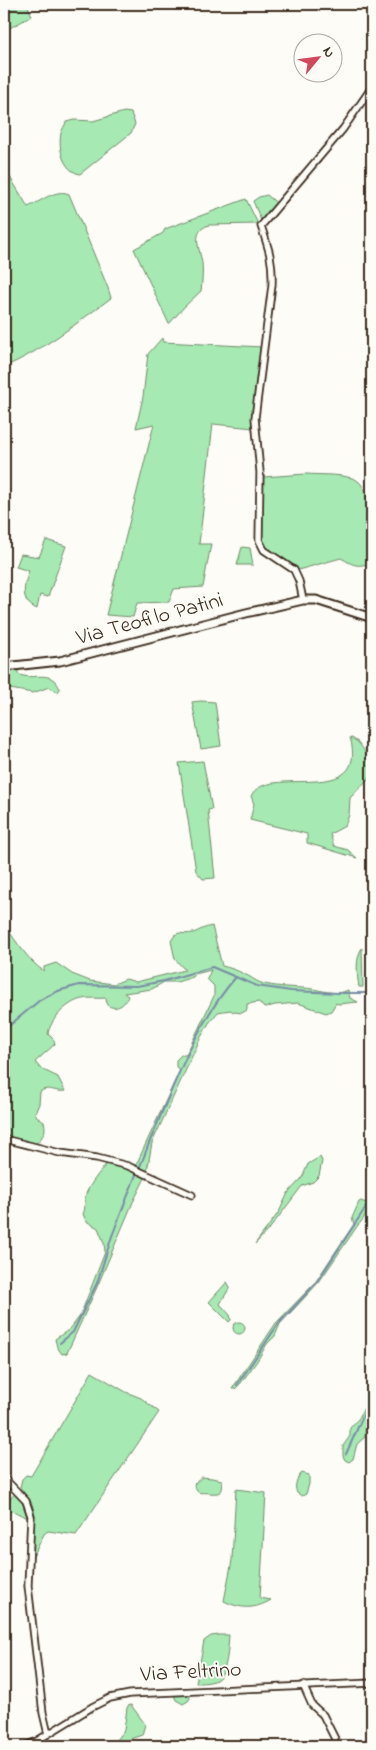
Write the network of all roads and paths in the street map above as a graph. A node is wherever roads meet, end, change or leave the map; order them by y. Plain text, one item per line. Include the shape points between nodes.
1 (372, 87) edge
2 (303, 600) junction
3 (372, 618) edge
4 (4, 666) edge
5 (4, 1139) edge
6 (192, 1195) dead end
7 (4, 1478) edge
8 (372, 1683) edge
9 (304, 1685) junction
10 (48, 1734) junction
11 (24, 1746) edge
12 (333, 1746) edge

1 - 2 street via 343,129 261,226 273,270 255,418 260,472 259,540 264,550 294,570
2 - 3 street, Via Teofilo Patini via 316,600
2 - 4 street, Via Teofilo Patini via 60,661
5 - 6 street via 128,1166
7 - 10 street via 26,1501 31,1516 28,1586
8 - 9 street, Via Feltrino
9 - 10 street, Via Feltrino via 110,1698
9 - 12 street via 312,1705 323,1716 335,1739
10 - 11 street, Via Feltrino

